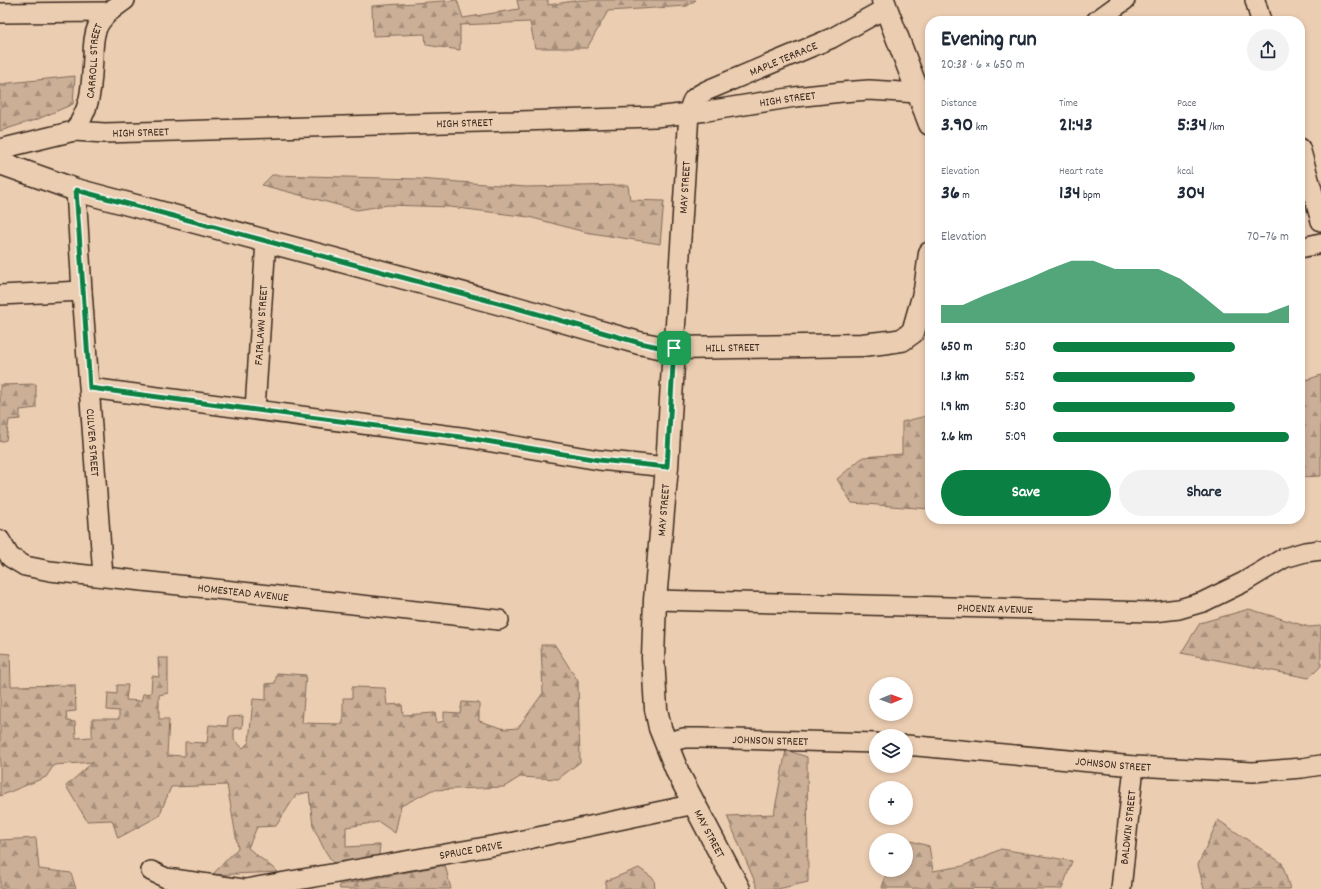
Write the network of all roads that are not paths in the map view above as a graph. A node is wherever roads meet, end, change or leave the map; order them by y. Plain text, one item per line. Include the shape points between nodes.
1 (125, 0) edge
2 (1125, 0) edge
3 (1255, 0) edge
4 (885, 4) edge
5 (43, 7) edge
6 (0, 12) edge
7 (108, 12) junction
8 (1103, 16) edge
9 (1259, 16) edge
10 (924, 92) edge
11 (689, 113) junction
12 (74, 131) junction
13 (0, 149) edge
14 (1305, 156) edge
15 (0, 163) edge
16 (1314, 169) edge
17 (76, 190) junction
18 (1321, 221) edge
19 (266, 241) junction
20 (1321, 242) edge
21 (1305, 247) edge
22 (925, 290) edge
23 (82, 291) junction
24 (0, 295) edge
25 (674, 348) junction
26 (90, 388) junction
27 (255, 409) junction
28 (667, 467) junction
29 (0, 540) edge
30 (1321, 550) edge
31 (103, 576) junction
32 (656, 600) junction
33 (499, 620) dead end
34 (665, 743) junction
35 (869, 743) edge
36 (913, 746) edge
37 (1321, 765) edge
38 (1134, 766) junction
39 (695, 804) junction
40 (151, 871) dead end
41 (244, 889) edge
42 (739, 889) edge
43 (1121, 889) edge

1 - 7 street, CARROLL STREET
2 - 8 street
3 - 9 street
4 - 10 street
4 - 11 street, MAPLE TERRACE via 832,38 696,96 692,100
5 - 6 street
5 - 7 street
7 - 12 street, CARROLL STREET via 97,28 93,45 90,97 83,119
10 - 11 street, HIGH STREET via 842,92
11 - 12 street, HIGH STREET via 419,124 105,133
11 - 25 street, MAY STREET
12 - 13 street, HIGH STREET
14 - 16 street
15 - 17 street, HILL STREET
16 - 18 street
17 - 19 street, HILL STREET
17 - 23 street, CULVER STREET
19 - 25 street, HILL STREET via 640,343
19 - 27 street, FAIRLAWN STREET
20 - 21 street
22 - 25 street, HILL STREET via 913,332 902,340 862,345
23 - 24 street
23 - 26 street, CULVER STREET
25 - 28 street, MAY STREET
26 - 27 street
26 - 31 street, CULVER STREET
27 - 28 street via 468,438 599,460
28 - 32 street, MAY STREET
29 - 31 street, HOMESTEAD AVENUE via 10,557 25,566
30 - 32 street, PHOENIX AVENUE via 1284,558 1203,602 1179,609 1154,612
31 - 33 street, HOMESTEAD AVENUE
32 - 34 street, MAY STREET via 654,691
34 - 35 street, JOHNSON STREET via 684,738
34 - 39 street, MAY STREET
36 - 38 street, JOHNSON STREET
37 - 38 street, JOHNSON STREET via 1253,772
38 - 43 street, BALDWIN STREET
39 - 41 street, SPRUCE DRIVE via 514,842
39 - 42 street, MAY STREET
40 - 41 street, SPRUCE DRIVE via 166,878

